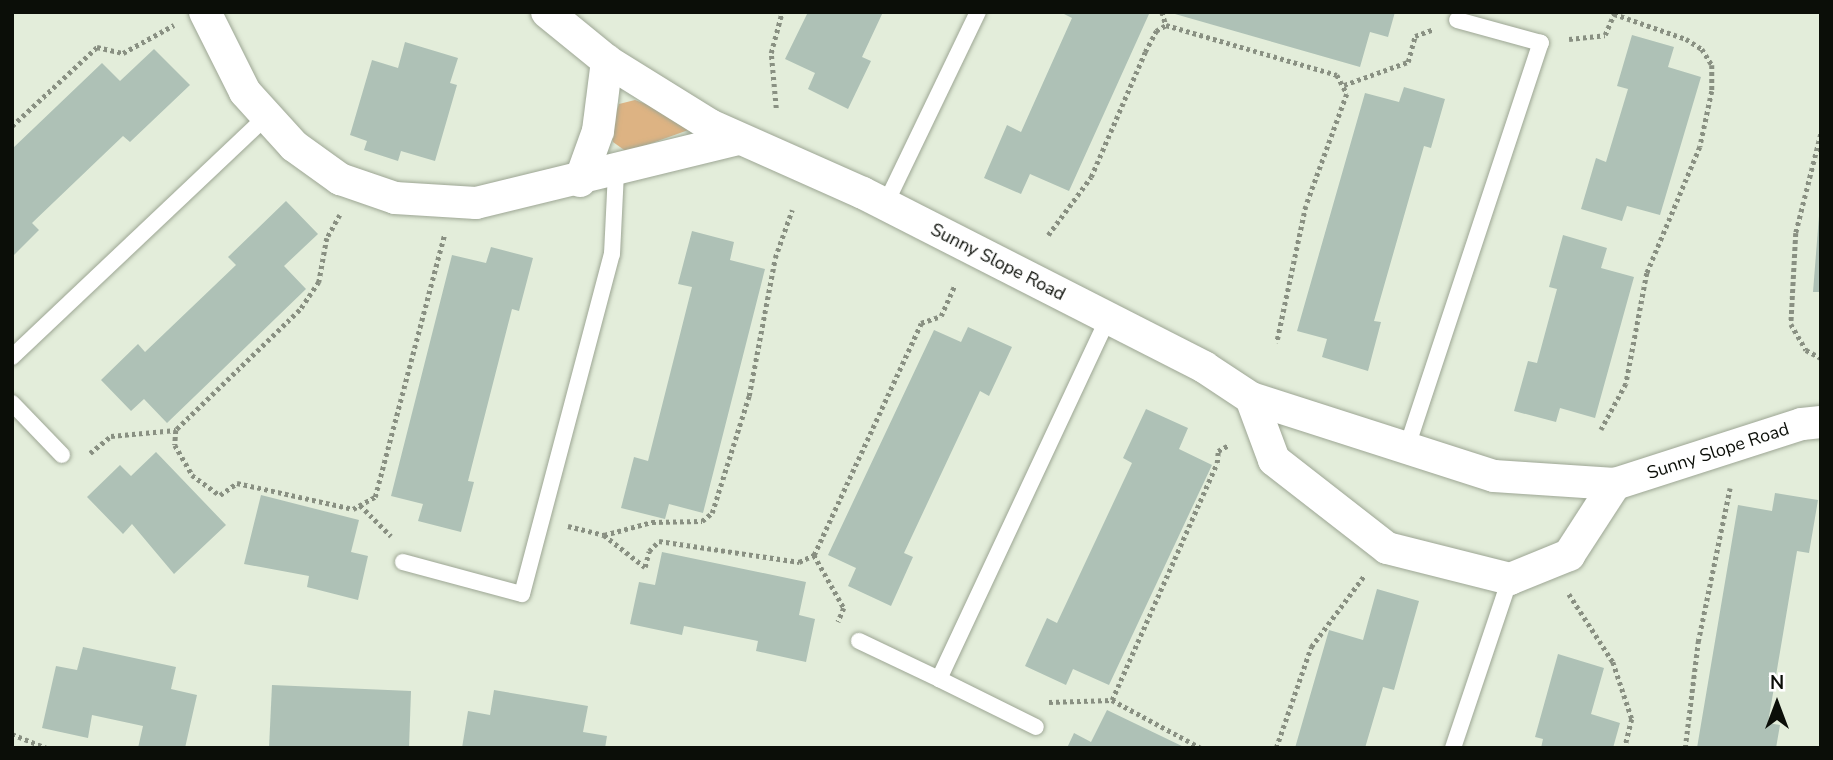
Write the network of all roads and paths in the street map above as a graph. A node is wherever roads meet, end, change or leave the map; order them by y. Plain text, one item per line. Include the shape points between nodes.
1 (547, 12) edge
2 (782, 12) edge
3 (978, 12) edge
4 (1162, 12) edge
5 (193, 17) edge
6 (1457, 20) joint
7 (1166, 25) junction
8 (1541, 43) junction
9 (607, 61) junction
10 (1344, 85) junction
11 (776, 108) dead end
12 (267, 116) junction
13 (12, 126) edge
14 (1821, 134) edge
15 (739, 139) junction
16 (616, 172) junction
17 (580, 181) junction
18 (886, 205) junction
19 (792, 209) dead end
20 (342, 211) dead end
21 (444, 233) dead end
22 (1048, 235) dead end
23 (955, 285) dead end
24 (1108, 318) junction
25 (1277, 343) dead end
26 (12, 357) edge
27 (1821, 358) edge
28 (1251, 397) junction
29 (12, 403) edge
30 (1821, 422) edge
31 (176, 430) junction
32 (1601, 430) dead end
33 (1229, 446) dead end
34 (1407, 447) junction
35 (62, 455) joint
36 (1615, 484) junction
37 (1730, 488) dead end
38 (360, 505) junction
39 (542, 519) junction
40 (604, 535) junction
41 (814, 555) junction
42 (403, 562) joint
43 (1371, 566) dead end
44 (1510, 579) junction
45 (1567, 590) dead end
46 (859, 641) joint
47 (939, 680) junction
48 (1112, 701) junction
49 (1036, 727) joint
50 (12, 734) edge
51 (46, 748) edge
52 (1201, 748) edge
53 (1276, 748) edge
54 (1453, 748) edge
55 (1625, 748) edge
56 (1685, 748) edge

1 - 9 street, Sunny Slope Road
2 - 11 path via 771,53
3 - 18 lane
4 - 7 path
5 - 12 street
5 - 13 path via 123,53 97,47
6 - 8 lane
6 - 10 path via 1415,36 1408,62
7 - 10 path via 1328,72
7 - 22 path via 1156,32 1145,52 1091,177
8 - 32 path via 1605,35 1614,14 1686,39 1702,48 1713,65 1713,91 1700,147 1647,273 1626,384
8 - 34 lane
9 - 15 street, Sunny Slope Road
9 - 17 street via 598,131
10 - 25 path via 1343,108 1306,206
12 - 17 street via 294,146 340,179 395,198 475,203
12 - 26 lane
14 - 27 path via 1796,233 1791,324 1806,350
15 - 16 street
15 - 18 street, Sunny Slope Road
16 - 17 street
16 - 39 lane via 612,254
18 - 24 street, Sunny Slope Road
19 - 40 path via 775,258 749,396 712,513 702,521 652,522
20 - 31 path via 327,239 319,282 300,310
21 - 38 path via 375,497
23 - 41 path via 941,316 920,323
24 - 28 street, Sunny Slope Road via 1204,367
24 - 47 lane
28 - 34 street, Sunny Slope Road
28 - 44 street via 1274,460 1387,548
29 - 35 lane
30 - 36 street, Sunny Slope Road via 1802,424
31 - 35 path via 111,436 92,453
31 - 38 path via 175,446 192,475 220,495 237,483 353,509
33 - 48 path via 1218,451 1217,463
34 - 36 street, Sunny Slope Road via 1494,476
36 - 44 street via 1569,555
37 - 56 path via 1698,642
38 - 42 path via 386,529
39 - 40 path
39 - 42 lane via 522,594
40 - 41 path via 645,567 649,551 659,541 799,562
41 - 46 path via 844,608 829,640
43 - 53 path via 1311,647
44 - 54 lane
45 - 55 path via 1613,662 1632,719
46 - 47 lane
47 - 49 lane
48 - 49 path via 1051,698
48 - 52 path
50 - 51 path

